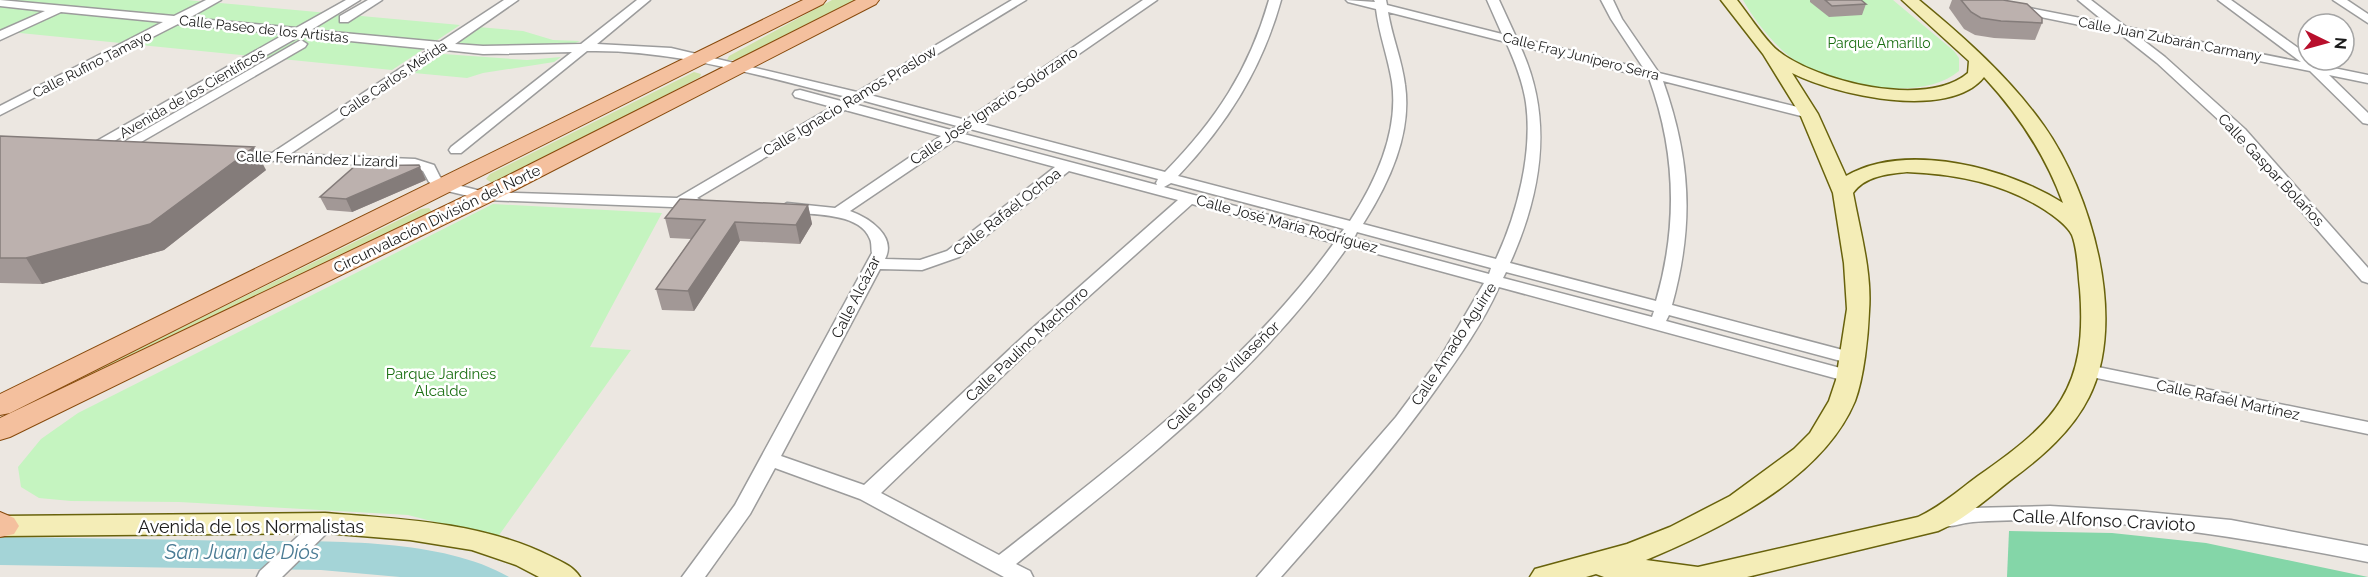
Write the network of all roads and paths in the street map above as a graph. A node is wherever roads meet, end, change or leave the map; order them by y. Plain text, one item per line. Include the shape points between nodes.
1 (78, 0) edge
2 (215, 0) edge
3 (354, 0) edge
4 (376, 0) edge
5 (512, 0) edge
6 (644, 0) edge
7 (660, 0) edge
8 (816, 0) edge
9 (870, 0) edge
10 (1020, 0) edge
11 (1151, 0) edge
12 (1275, 0) edge
13 (1352, 0) edge
14 (1493, 0) edge
15 (1606, 0) edge
16 (1729, 0) edge
17 (1910, 0) edge
18 (1972, 0) edge
19 (2008, 0) edge
20 (2084, 0) edge
21 (2224, 0) edge
22 (2339, 0) edge
23 (0, 3) edge
24 (1380, 4) edge
25 (60, 9) junction
26 (622, 17) junction
27 (176, 20) junction
28 (2368, 20) edge
29 (2116, 25) junction
30 (298, 32) junction
31 (317, 34) junction
32 (0, 36) edge
33 (1511, 39) junction
34 (442, 47) junction
35 (581, 49) junction
36 (1770, 52) junction
37 (2296, 53) edge
38 (1977, 59) junction
39 (2296, 60) edge
40 (694, 62) junction
41 (732, 71) junction
42 (2319, 72) edge
43 (2344, 72) edge
44 (1654, 74) junction
45 (2368, 79) edge
46 (859, 96) junction
47 (844, 105) junction
48 (0, 111) edge
49 (1809, 114) junction
50 (2368, 120) edge
51 (966, 124) junction
52 (952, 134) junction
53 (117, 150) junction
54 (456, 150) dead end
55 (140, 152) edge
56 (218, 155) edge
57 (274, 158) junction
58 (1067, 165) junction
59 (1169, 176) junction
60 (444, 186) junction
61 (1157, 189) junction
62 (1843, 193) junction
63 (485, 196) junction
64 (1190, 198) junction
65 (681, 202) junction
66 (716, 204) edge
67 (774, 207) edge
68 (838, 213) junction
69 (1350, 233) junction
70 (2084, 239) junction
71 (875, 264) junction
72 (1499, 273) junction
73 (2368, 278) edge
74 (1663, 308) junction
75 (1658, 324) junction
76 (1850, 367) junction
77 (2088, 371) junction
78 (53, 404) junction
79 (0, 406) edge
80 (2368, 428) edge
81 (0, 430) edge
82 (0, 447) edge
83 (770, 459) junction
84 (867, 494) junction
85 (1934, 522) junction
86 (1, 525) edge
87 (320, 528) junction
88 (2368, 554) edge
89 (1592, 565) junction
90 (999, 566) junction
91 (269, 576) edge
92 (566, 577) edge
93 (693, 577) edge
94 (1022, 577) edge
95 (1268, 577) edge
96 (1545, 577) edge
97 (1695, 577) edge
98 (1701, 577) edge

1 - 25 street
2 - 27 street, Calle Rufino Tamayo
3 - 30 street, Avenida de los Científicos
4 - 31 street, Avenida de los Científicos
5 - 34 street, Calle Carlos Mérida
6 - 26 street
7 - 26 street
8 - 40 main road, Circunvalación División del Norte
9 - 41 main road, Circunvalación División del Norte
10 - 46 street, Calle Ignacio Ramos Praslow
11 - 51 street, Calle José Ignacio Solórzano
12 - 59 street via 1262,43 1239,92 1212,130
13 - 24 street, Calle Fray Junípero Serra
14 - 33 street, Calle Amado Aguirre
15 - 44 street
16 - 36 street
17 - 38 street
18 - 29 street, Calle Juan Zubarán Carmany
19 - 29 street, Calle Juan Zubarán Carmany
20 - 29 street, Calle Gaspar Bolaños
21 - 37 street
22 - 28 street
23 - 25 street, Calle Paseo de los Artistas
24 - 33 street, Calle Fray Junípero Serra
24 - 69 street, Calle Jorge Villaseñor via 1398,72 1398,117 1381,178
25 - 27 street, Calle Paseo de los Artistas
25 - 32 street
26 - 35 street
27 - 30 street, Calle Paseo de los Artistas
27 - 48 street, Calle Rufino Tamayo
29 - 39 street, Calle Juan Zubarán Carmany
29 - 73 street, Calle Gaspar Bolaños via 2240,132
30 - 31 street, Calle Paseo de los Artistas
30 - 53 street, Avenida de los Científicos via 87,149
31 - 34 street, Calle Paseo de los Artistas
31 - 53 street, Avenida de los Científicos
33 - 44 street, Calle Fray Junípero Serra
33 - 72 street, Calle Amado Aguirre via 1533,105 1534,136 1524,208
34 - 35 street, Calle Paseo de los Artistas
34 - 57 street, Calle Carlos Mérida
35 - 40 street, Calle Paseo de los Artistas
35 - 54 street
36 - 38 street via 1821,80 1862,91 1905,95 1939,93 1968,83 1978,70
36 - 49 street
38 - 70 street via 2012,97 2051,151 2069,188
40 - 41 street, Calle Paseo de los Artistas
40 - 60 main road, Circunvalación División del Norte
41 - 46 street, Calle José María Rodríguez
41 - 47 street, Calle José María Rodríguez
41 - 63 main road, Circunvalación División del Norte
42 - 50 street
43 - 45 street, Calle Juan Zubarán Carmany
44 - 49 street, Calle Fray Junípero Serra
44 - 74 street via 1676,146 1682,182 1681,219
46 - 47 street, Calle Ignacio Ramos Praslow
46 - 51 street, Calle José María Rodríguez
47 - 52 street, Calle José María Rodríguez
47 - 65 street, Calle Ignacio Ramos Praslow
49 - 62 street
51 - 52 street, Calle José Ignacio Solórzano
51 - 59 street, Calle José María Rodríguez
52 - 58 street, Calle José María Rodríguez
52 - 68 street, Calle José Ignacio Solórzano
53 - 55 street
56 - 57 street, Calle Fernández Lizardi
57 - 60 street, Calle Fernández Lizardi via 415,163 429,168 434,179
58 - 61 street, Calle José María Rodríguez
58 - 71 street, Calle Rafaél Ochoa via 953,254 922,265
59 - 61 street
59 - 69 street, Calle José María Rodríguez
60 - 63 street
60 - 79 main road, Circunvalación División del Norte
61 - 64 street, Calle José María Rodríguez
62 - 70 street via 1854,180 1883,169 1910,166 1959,171 1996,180 2052,204 2068,215
62 - 76 street via 1858,309
63 - 65 street
63 - 78 main road, Circunvalación División del Norte
64 - 69 street, Calle José María Rodríguez
64 - 84 street, Calle Paulino Machorro
65 - 66 street
67 - 68 street, Calle Alcázar
68 - 71 street, Calle Alcázar via 862,222 877,235 880,253
69 - 72 street, Calle José María Rodríguez
69 - 90 street, Calle Jorge Villaseñor via 1294,305 1223,380 1140,455
70 - 77 street via 2092,307
71 - 83 street, Calle Alcázar
72 - 74 street, Calle José María Rodríguez
72 - 75 street, Calle José María Rodríguez
72 - 95 street, Calle Amado Aguirre via 1444,363 1385,444
74 - 75 street
74 - 76 street, Calle José María Rodríguez
75 - 76 street, Calle José María Rodríguez
76 - 89 street via 1842,401 1819,439 1764,486 1680,534 1634,554
77 - 80 street, Calle Rafaél Martínez
77 - 85 street via 2077,398 2039,445
78 - 81 main road, Circunvalación División del Norte
78 - 82 main road
83 - 84 street
83 - 93 street, Calle Alcázar via 743,509
84 - 90 street
85 - 88 street, Calle Alfonso Cravioto via 1971,515 2050,513 2136,519 2231,528
85 - 98 street, Calle Alfonso Cravioto
86 - 87 street, Avenida de los Normalistas
87 - 91 street
87 - 92 street, Avenida de los Normalistas via 410,530 473,540 526,556
89 - 96 street
89 - 97 street
90 - 94 street

